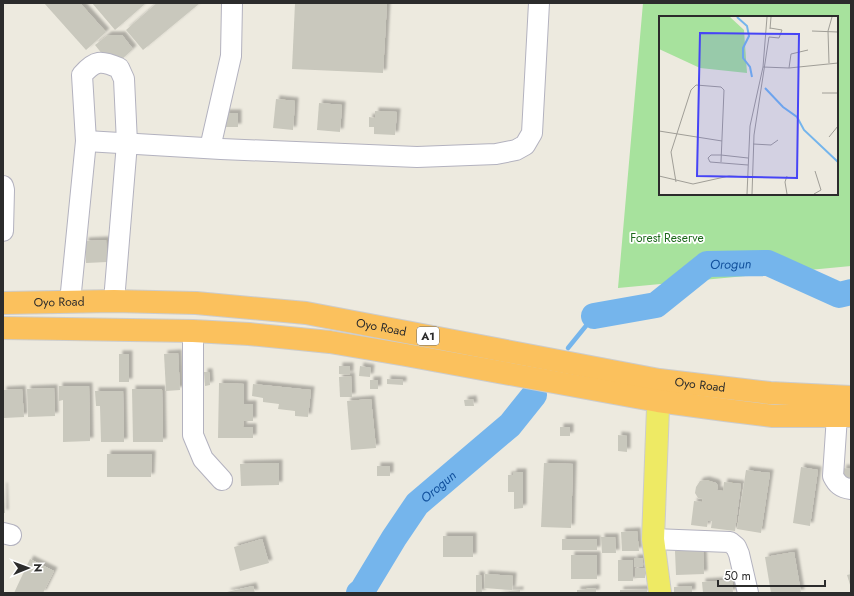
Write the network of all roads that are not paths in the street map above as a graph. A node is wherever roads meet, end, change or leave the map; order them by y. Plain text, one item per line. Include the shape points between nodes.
1 (232, 3) edge
2 (539, 3) edge
3 (86, 140) junction
4 (127, 143) junction
5 (210, 148) junction
6 (3, 186) edge
7 (3, 231) edge
8 (114, 301) junction
9 (70, 302) junction
10 (3, 303) edge
11 (253, 309) junction
12 (3, 328) edge
13 (193, 331) junction
14 (249, 334) junction
15 (659, 391) junction
16 (851, 397) edge
17 (844, 416) edge
18 (222, 480) dead end
19 (851, 489) edge
20 (653, 539) junction
21 (660, 593) edge
22 (748, 593) edge

1 - 5 street via 232,56
2 - 5 street via 532,133 525,145 516,150 496,154 417,157
3 - 4 street
3 - 4 street via 82,75 90,66 106,62 119,68 124,79
3 - 9 street
4 - 5 street
4 - 8 street
6 - 7 street
8 - 9 highway, Oyo Road / A1
8 - 11 highway, Oyo Road / A1 via 196,303
9 - 10 highway, Oyo Road / A1
11 - 14 highway
11 - 15 highway, Oyo Road / A1 via 306,313
12 - 13 highway, Oyo Road / A1
13 - 14 highway, Oyo Road / A1
13 - 18 street via 193,435 203,459
14 - 15 highway, Oyo Road / A1 via 330,342
15 - 16 highway, Oyo Road / A1
15 - 17 highway, Oyo Road / A1 via 773,416
15 - 20 main road
17 - 19 street via 833,476 837,484
20 - 21 main road
20 - 22 street via 730,542 739,554

